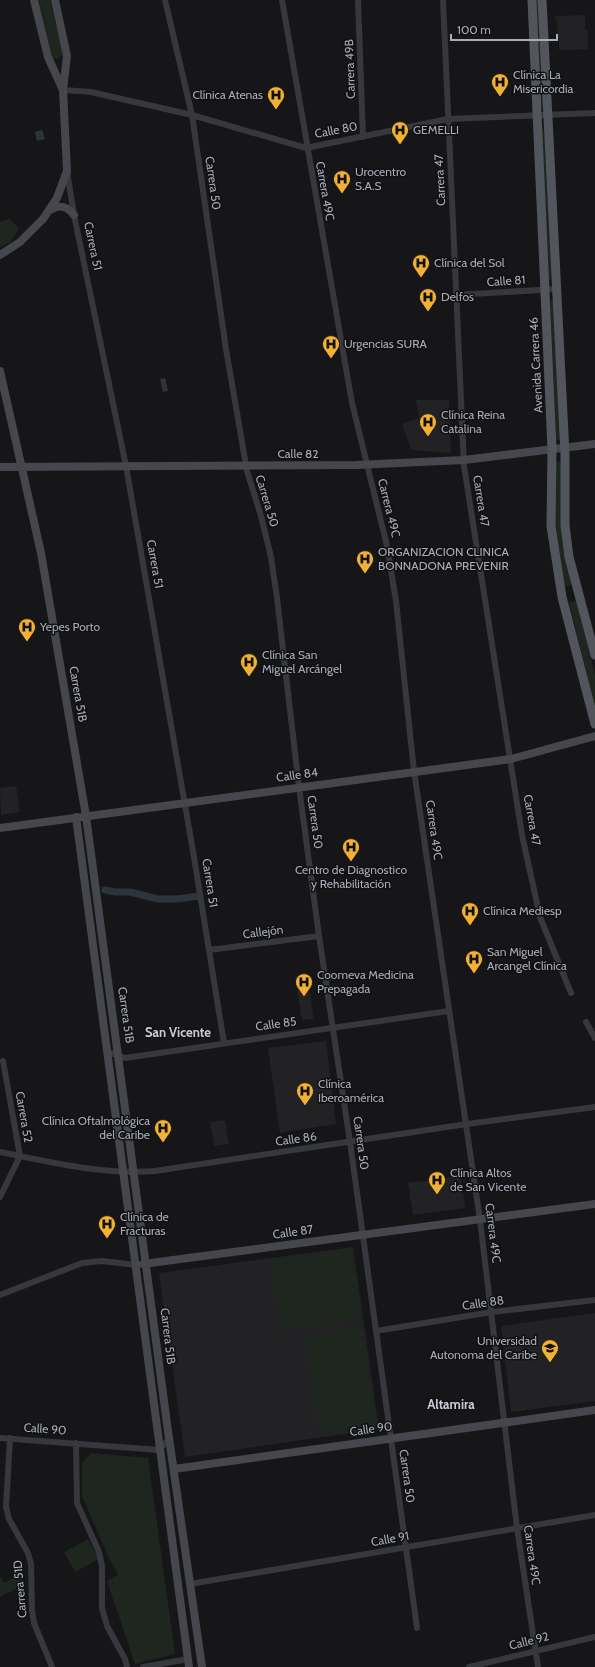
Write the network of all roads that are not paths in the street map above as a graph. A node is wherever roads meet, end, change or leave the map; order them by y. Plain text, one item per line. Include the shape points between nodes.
1 (34, 0) edge
2 (55, 0) edge
3 (165, 0) edge
4 (282, 0) edge
5 (358, 0) edge
6 (443, 0) edge
7 (532, 0) edge
8 (542, 0) edge
9 (67, 56) junction
10 (48, 58) junction
11 (63, 90) junction
12 (595, 113) edge
13 (192, 115) junction
14 (537, 116) junction
15 (548, 116) junction
16 (448, 119) junction
17 (363, 136) junction
18 (306, 148) junction
19 (67, 171) junction
20 (50, 210) junction
21 (74, 214) junction
22 (0, 255) edge
23 (556, 288) junction
24 (545, 289) junction
25 (456, 295) junction
26 (0, 371) edge
27 (595, 444) edge
28 (564, 448) junction
29 (552, 449) junction
30 (464, 460) junction
31 (366, 465) junction
32 (22, 466) junction
33 (126, 466) junction
34 (246, 466) junction
35 (0, 467) edge
36 (579, 594) junction
37 (562, 597) junction
38 (595, 655) edge
39 (595, 724) edge
40 (595, 736) edge
41 (510, 759) junction
42 (414, 770) junction
43 (299, 787) junction
44 (184, 802) junction
45 (86, 816) junction
46 (76, 817) junction
47 (0, 828) edge
48 (319, 936) junction
49 (209, 950) junction
50 (572, 993) dead end
51 (449, 1011) junction
52 (586, 1022) dead end
53 (333, 1027) junction
54 (595, 1038) edge
55 (224, 1043) junction
56 (108, 1052) junction
57 (120, 1056) junction
58 (3, 1061) dead end
59 (595, 1107) edge
60 (467, 1124) junction
61 (350, 1142) junction
62 (0, 1152) edge
63 (20, 1156) junction
64 (124, 1172) junction
65 (134, 1173) junction
66 (0, 1198) edge
67 (595, 1204) edge
68 (480, 1220) junction
69 (362, 1235) junction
70 (147, 1264) junction
71 (136, 1265) junction
72 (0, 1295) edge
73 (595, 1300) edge
74 (492, 1312) junction
75 (376, 1331) junction
76 (595, 1410) edge
77 (504, 1422) junction
78 (0, 1438) edge
79 (10, 1438) junction
80 (391, 1438) junction
81 (169, 1439) junction
82 (76, 1443) junction
83 (159, 1450) junction
84 (174, 1469) junction
85 (595, 1515) edge
86 (517, 1528) junction
87 (406, 1547) junction
88 (190, 1584) junction
89 (417, 1628) dead end
90 (595, 1637) edge
91 (535, 1651) junction
92 (189, 1663) edge
93 (52, 1667) edge
94 (127, 1667) edge
95 (143, 1667) edge
96 (202, 1667) edge
97 (469, 1667) edge
98 (538, 1667) edge

1 - 10 main road, Carrera 51
2 - 9 main road, Carrera 51
3 - 13 street, Carrera 50
4 - 18 street, Carrera 49C
5 - 17 street, Carrera 49B
6 - 16 street, Carrera 47
7 - 14 main road, Avenida Carrera 46
8 - 15 main road, Avenida Carrera 46
9 - 10 main road via 58,64 54,64
9 - 11 main road, Carrera 51
10 - 11 main road, Carrera 51
11 - 13 street, Calle 80 via 91,92
11 - 19 main road, Carrera 51
12 - 15 street, Calle 80
13 - 18 street, Calle 80
13 - 34 street, Carrera 50
14 - 15 street, Calle 80
14 - 16 street, Calle 80
14 - 24 main road, Avenida Carrera 46
15 - 23 main road, Avenida Carrera 46
16 - 17 street, Calle 80
16 - 25 street, Carrera 47
17 - 18 street, Calle 80
18 - 31 street, Carrera 49C via 352,403
19 - 20 main road
19 - 21 street, Carrera 51
20 - 21 main road via 56,206 63,206
20 - 22 main road via 29,235
21 - 33 street, Carrera 51
23 - 24 street, Calle 81
23 - 28 main road, Avenida Carrera 46
24 - 25 street, Calle 81
24 - 29 main road, Avenida Carrera 46
25 - 30 street, Carrera 47
26 - 32 main road, Carrera 51B
27 - 28 main road, Calle 82
28 - 29 main road, Calle 82
28 - 36 main road, Avenida Carrera 46 via 565,525
29 - 30 main road, Calle 82
29 - 37 main road, Avenida Carrera 46 via 551,526
30 - 31 main road, Calle 82
30 - 41 street, Carrera 47
31 - 34 main road, Calle 82
31 - 42 street, Carrera 49C via 388,546
32 - 33 main road, Calle 82
32 - 35 main road, Calle 82
32 - 45 main road, Carrera 51B via 41,553
33 - 34 main road, Calle 82
33 - 44 street, Carrera 51
34 - 43 street, Carrera 50 via 271,557
36 - 37 main road
36 - 38 main road, Avenida Carrera 46
37 - 39 main road, Avenida Carrera 46
40 - 41 main road, Calle 84
41 - 42 main road, Calle 84
41 - 50 street, Carrera 47 via 522,835 540,917
42 - 43 main road, Calle 84
42 - 51 street, Carrera 49C
43 - 44 main road, Calle 84
43 - 48 street, Carrera 50
44 - 45 main road, Calle 84
44 - 49 street, Carrera 51
45 - 46 main road, Calle 84
45 - 57 main road, Carrera 51B
46 - 47 main road, Calle 84
46 - 56 main road, Carrera 51B
48 - 49 street, Callejón
48 - 53 street, Carrera 50
49 - 55 street, Carrera 51
51 - 53 street, Calle 85
51 - 60 street, Carrera 49C
52 - 54 street
53 - 55 street, Calle 85
53 - 61 street, Carrera 50
55 - 57 street, Calle 85 via 125,1058
56 - 57 street, Calle 85
56 - 64 main road, Carrera 51B
57 - 65 main road, Carrera 51B
58 - 63 street, Carrera 52
59 - 60 street, Calle 86
60 - 61 street, Calle 86
60 - 68 street, Carrera 49C
61 - 65 street, Calle 86
61 - 69 street, Carrera 50
62 - 63 street, Calle 86
63 - 64 street, Calle 86 via 104,1171
63 - 66 street, Carrera 52
64 - 65 street, Calle 86
64 - 71 main road, Carrera 51B
65 - 70 main road, Carrera 51B
67 - 68 main road, Calle 87
68 - 69 main road, Calle 87
68 - 74 street, Carrera 49C
69 - 70 main road, Calle 87
69 - 75 street, Carrera 50
70 - 71 main road, Calle 87
70 - 81 main road, Carrera 51B
71 - 72 street, Calle 87 via 82,1263
71 - 83 main road, Carrera 51B
73 - 74 street, Calle 88
74 - 75 street, Calle 88
74 - 77 street, Carrera 49C
75 - 80 street, Carrera 50
76 - 77 main road, Calle 90
77 - 80 main road, Calle 90
77 - 86 street, Carrera 49C
78 - 79 street, Calle 90
79 - 82 street, Calle 90
79 - 93 street, Carrera 51D via 6,1507 9,1519 28,1553 31,1564 34,1623
80 - 84 main road, Calle 90
80 - 87 street, Carrera 50
81 - 83 street
81 - 84 main road, Carrera 51B
82 - 83 street, Calle 90
82 - 94 street via 77,1503 99,1552 102,1566 102,1608 107,1626
83 - 84 main road
83 - 92 main road, Carrera 51B
84 - 88 main road, Carrera 51B
85 - 86 street, Calle 91
86 - 87 street, Calle 91
86 - 91 street, Carrera 49C
87 - 88 street, Calle 91
87 - 89 street, Carrera 50
88 - 96 main road, Carrera 51B
90 - 91 street, Calle 92
91 - 97 street, Calle 92
91 - 98 street, Carrera 49C
92 - 95 street

